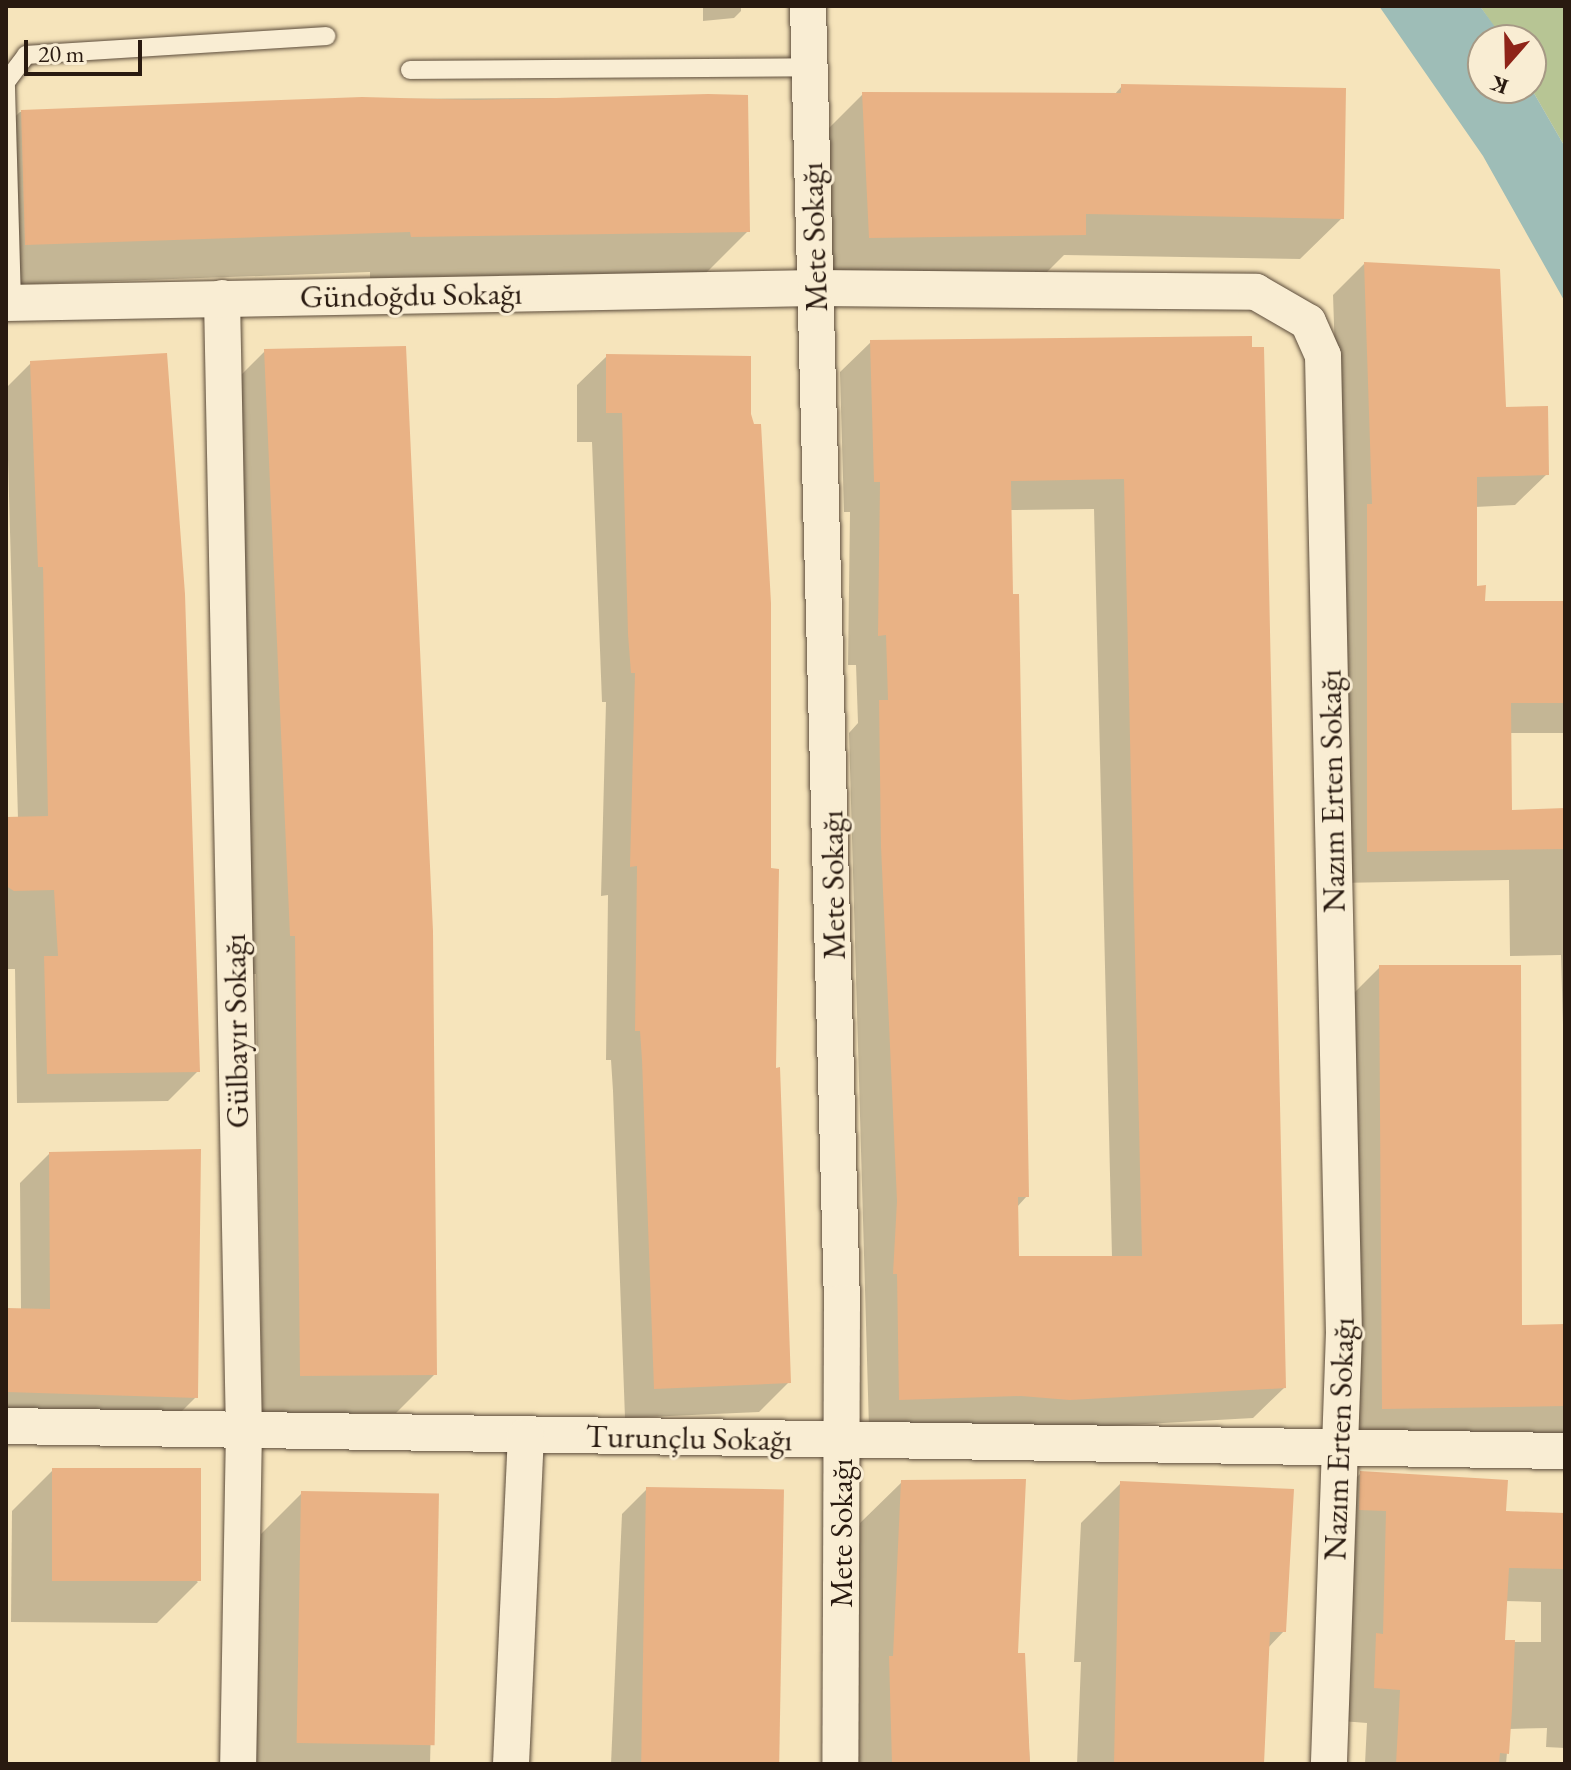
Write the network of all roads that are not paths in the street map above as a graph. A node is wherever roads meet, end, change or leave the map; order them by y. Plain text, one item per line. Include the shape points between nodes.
1 (808, 6) edge
2 (326, 36) dead end
3 (809, 67) junction
4 (410, 70) dead end
5 (816, 288) junction
6 (222, 298) junction
7 (9, 303) edge
8 (6, 1426) edge
9 (244, 1429) junction
10 (526, 1436) junction
11 (842, 1440) junction
12 (1340, 1448) junction
13 (1565, 1451) edge
14 (238, 1764) edge
15 (511, 1764) edge
16 (840, 1764) edge
17 (1329, 1764) edge

1 - 3 street, Mete Sokağı
2 - 7 lane via 26,55 6,82
3 - 4 lane
3 - 5 street, Mete Sokağı
5 - 6 street, Gündoğdu Sokağı
5 - 11 street, Mete Sokağı
5 - 12 street, Nazım Erten Sokağı via 1256,292 1308,322 1323,356 1344,1332
6 - 7 street, Gündoğdu Sokağı
6 - 9 street, Gülbayır Sokağı
8 - 9 street, Turunçlu Sokağı
9 - 10 street, Turunçlu Sokağı
9 - 14 street, Gülbayır Sokağı
10 - 11 street, Turunçlu Sokağı
10 - 15 street
11 - 12 street, Turunçlu Sokağı
11 - 16 street, Mete Sokağı
12 - 13 street, Turunçlu Sokağı
12 - 17 street, Nazım Erten Sokağı

